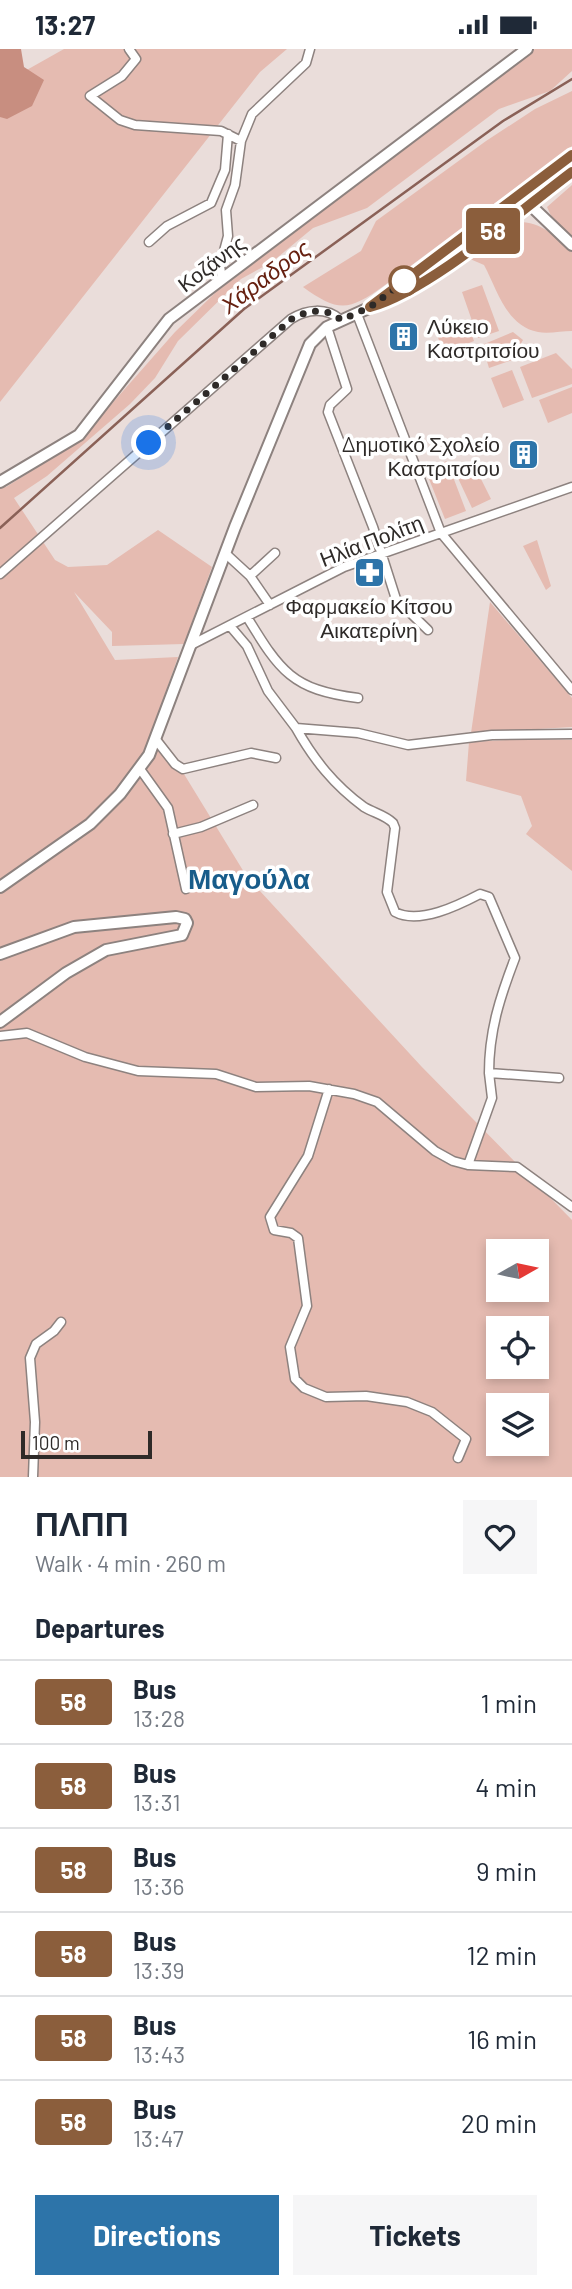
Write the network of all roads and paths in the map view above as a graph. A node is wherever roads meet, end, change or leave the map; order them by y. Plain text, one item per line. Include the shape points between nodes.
1 (129, 49) edge
2 (310, 49) edge
3 (527, 49) edge
4 (228, 134) junction
5 (241, 141) junction
6 (572, 155) edge
7 (572, 172) edge
8 (519, 194) junction
9 (529, 204) junction
10 (149, 242) dead end
11 (572, 245) edge
12 (222, 279) junction
13 (370, 307) junction
14 (356, 314) junction
15 (341, 320) junction
16 (327, 327) junction
17 (0, 482) edge
18 (572, 487) edge
19 (442, 533) junction
20 (225, 553) junction
21 (382, 553) junction
22 (275, 554) dead end
23 (0, 574) edge
24 (250, 576) junction
25 (270, 605) junction
26 (247, 617) junction
27 (230, 626) junction
28 (428, 630) dead end
29 (191, 645) junction
30 (572, 690) edge
31 (358, 698) dead end
32 (296, 728) junction
33 (572, 734) edge
34 (156, 741) junction
35 (276, 758) dead end
36 (140, 769) junction
37 (253, 805) dead end
38 (173, 834) junction
39 (0, 887) edge
40 (186, 889) dead end
41 (0, 954) edge
42 (0, 1022) edge
43 (0, 1036) edge
44 (489, 1073) junction
45 (559, 1079) dead end
46 (329, 1089) junction
47 (468, 1165) junction
48 (572, 1207) edge
49 (61, 1322) dead end
50 (458, 1458) dead end
51 (33, 1477) edge

1 - 4 street via 136,59 122,76 90,96 120,120 135,125
2 - 5 street via 306,63 252,114
3 - 12 main road, Κοζάνης
4 - 5 street
4 - 10 street via 225,170 211,203 167,226
5 - 12 street via 226,210 228,236 220,266
6 - 8 main road
7 - 9 main road
8 - 9 main road
8 - 13 main road
9 - 11 main road
9 - 13 main road via 421,282
12 - 17 main road, Κοζάνης via 169,319 79,435
13 - 14 main road
14 - 15 main road
14 - 19 street
15 - 16 main road
15 - 23 street via 320,310 290,319
16 - 20 main road via 303,356
16 - 21 street via 347,389 328,412
18 - 19 street, Ηλία Πολίτη
19 - 21 street, Ηλία Πολίτη
19 - 30 street
20 - 24 street
20 - 29 main road
21 - 25 street, Ηλία Πολίτη via 337,570
21 - 28 street via 398,602
22 - 24 street
24 - 25 street
25 - 26 street, Ηλία Πολίτη
26 - 27 street, Ηλία Πολίτη
26 - 31 street via 289,677 334,695
27 - 29 street, Ηλία Πολίτη
27 - 32 street
29 - 34 main road
32 - 33 street via 358,733 408,745 492,735
32 - 44 street via 315,761 335,782 396,828 387,893 395,912 410,916 460,905 480,894 489,897 515,958 494,1017
34 - 35 street via 183,769 251,753
34 - 36 main road
36 - 38 street via 168,808
36 - 39 main road via 90,824
37 - 38 street
38 - 40 street
41 - 42 main road via 74,927 176,917 187,923 182,935 106,950
43 - 46 street via 27,1033 85,1057 138,1071 222,1075 256,1087
44 - 45 street
44 - 47 street via 492,1098
46 - 47 street via 377,1102 435,1151
46 - 50 street via 308,1156 270,1217 274,1230 298,1238 307,1305 290,1347 295,1379 326,1397 366,1395 432,1412 466,1439
47 - 48 street via 517,1167
49 - 51 street via 36,1344 30,1358

